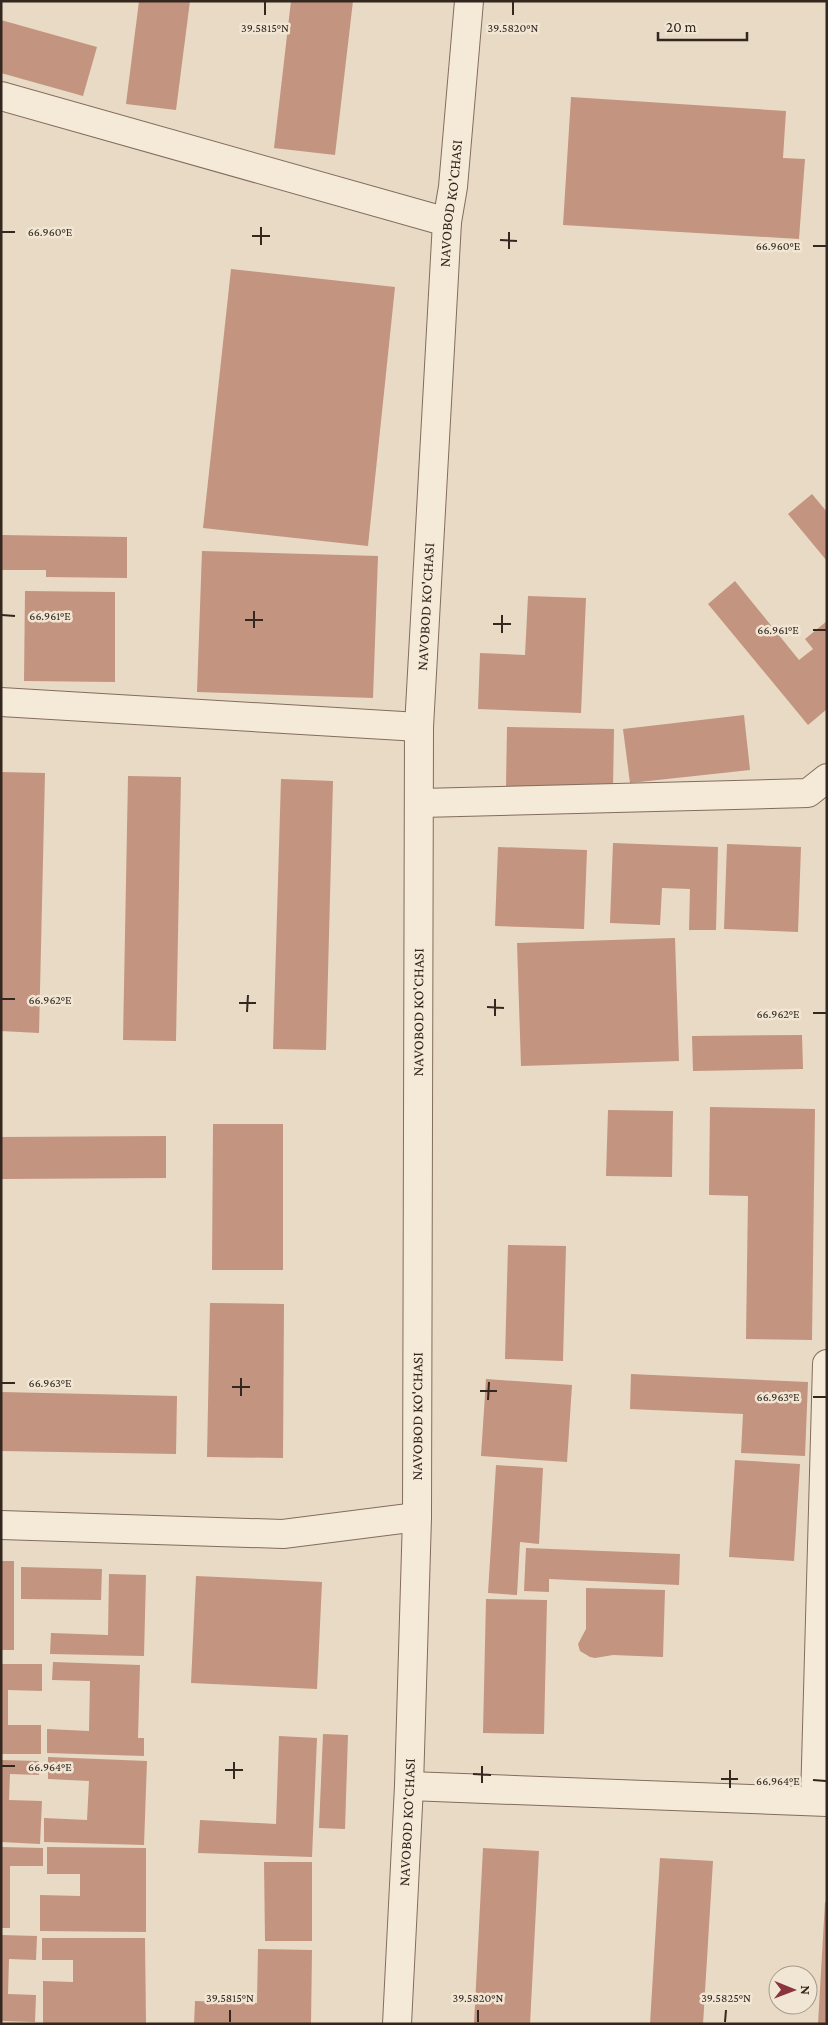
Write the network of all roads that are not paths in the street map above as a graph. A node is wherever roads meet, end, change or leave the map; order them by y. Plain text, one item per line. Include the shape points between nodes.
1 (469, 1) edge
2 (1, 96) edge
3 (447, 222) junction
4 (1, 702) edge
5 (419, 727) junction
6 (820, 790) edge
7 (421, 803) junction
8 (827, 1364) edge
9 (417, 1517) junction
10 (1, 1525) edge
11 (409, 1786) junction
12 (821, 1802) edge
13 (397, 2024) edge

1 - 3 street, NAVOBOD KO'CHASI via 453,187
2 - 3 street
3 - 5 street, NAVOBOD KO'CHASI
4 - 5 street
5 - 7 street, NAVOBOD KO'CHASI
6 - 7 street
7 - 9 street, NAVOBOD KO'CHASI
8 - 12 street
9 - 10 street via 283,1534
9 - 11 street, NAVOBOD KO'CHASI
11 - 12 street
11 - 13 street, NAVOBOD KO'CHASI

